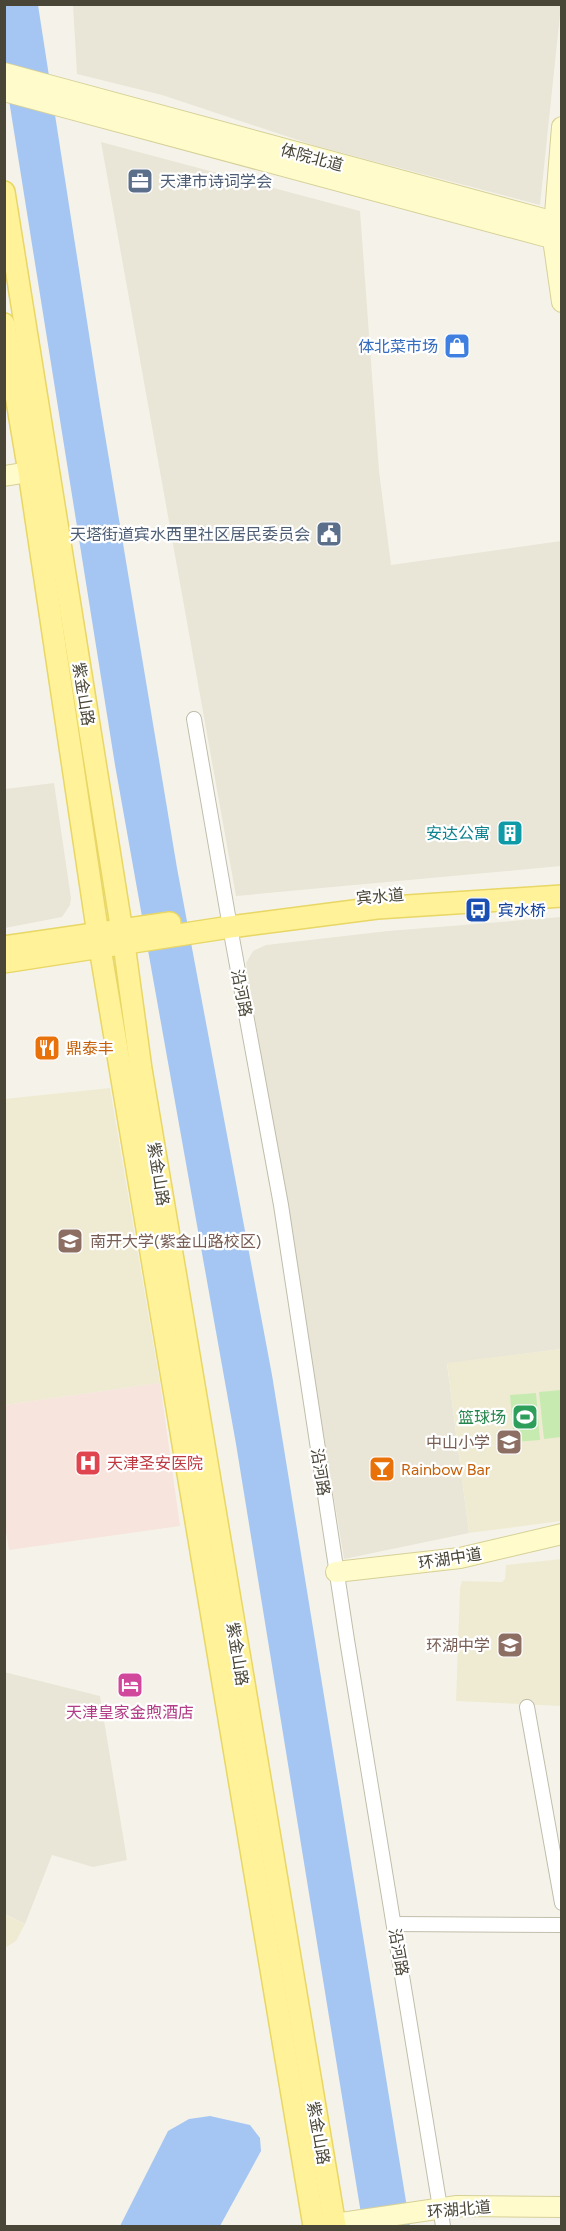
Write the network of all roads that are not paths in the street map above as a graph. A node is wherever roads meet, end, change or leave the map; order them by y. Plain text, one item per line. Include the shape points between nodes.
1 (4, 74) edge
2 (4, 91) edge
3 (63, 98) junction
4 (561, 127) edge
5 (4, 192) edge
6 (557, 232) edge
7 (561, 302) edge
8 (4, 324) edge
9 (29, 472) junction
10 (4, 476) edge
11 (194, 719) dead end
12 (561, 882) edge
13 (561, 896) edge
14 (229, 921) junction
15 (133, 935) junction
16 (99, 940) junction
17 (4, 947) edge
18 (4, 962) edge
19 (561, 1534) edge
20 (336, 1572) junction
21 (527, 1707) dead end
22 (561, 1903) edge
23 (394, 1924) junction
24 (561, 1925) edge
25 (561, 2207) edge
26 (437, 2215) edge
27 (329, 2225) edge

1 - 3 street
2 - 3 street
3 - 6 street, 体院北道
4 - 6 street
5 - 15 main road, 紫金山路
6 - 7 street
8 - 9 main road, 紫金山路
9 - 10 street
9 - 16 main road, 紫金山路
11 - 14 street, 沿河路
12 - 14 main road, 宾水道 via 350,899
13 - 14 main road, 宾水道
14 - 15 main road, 宾水道
14 - 20 street, 沿河路 via 281,1205
15 - 16 main road
15 - 27 main road, 紫金山路 via 141,1069
16 - 17 main road
16 - 18 main road
16 - 27 main road, 紫金山路
19 - 20 street, 环湖中道 via 460,1558
20 - 23 street, 沿河路
21 - 22 street
23 - 24 street
23 - 26 street, 沿河路
25 - 26 street, 环湖北道 via 478,2205
26 - 27 street, 环湖北道

